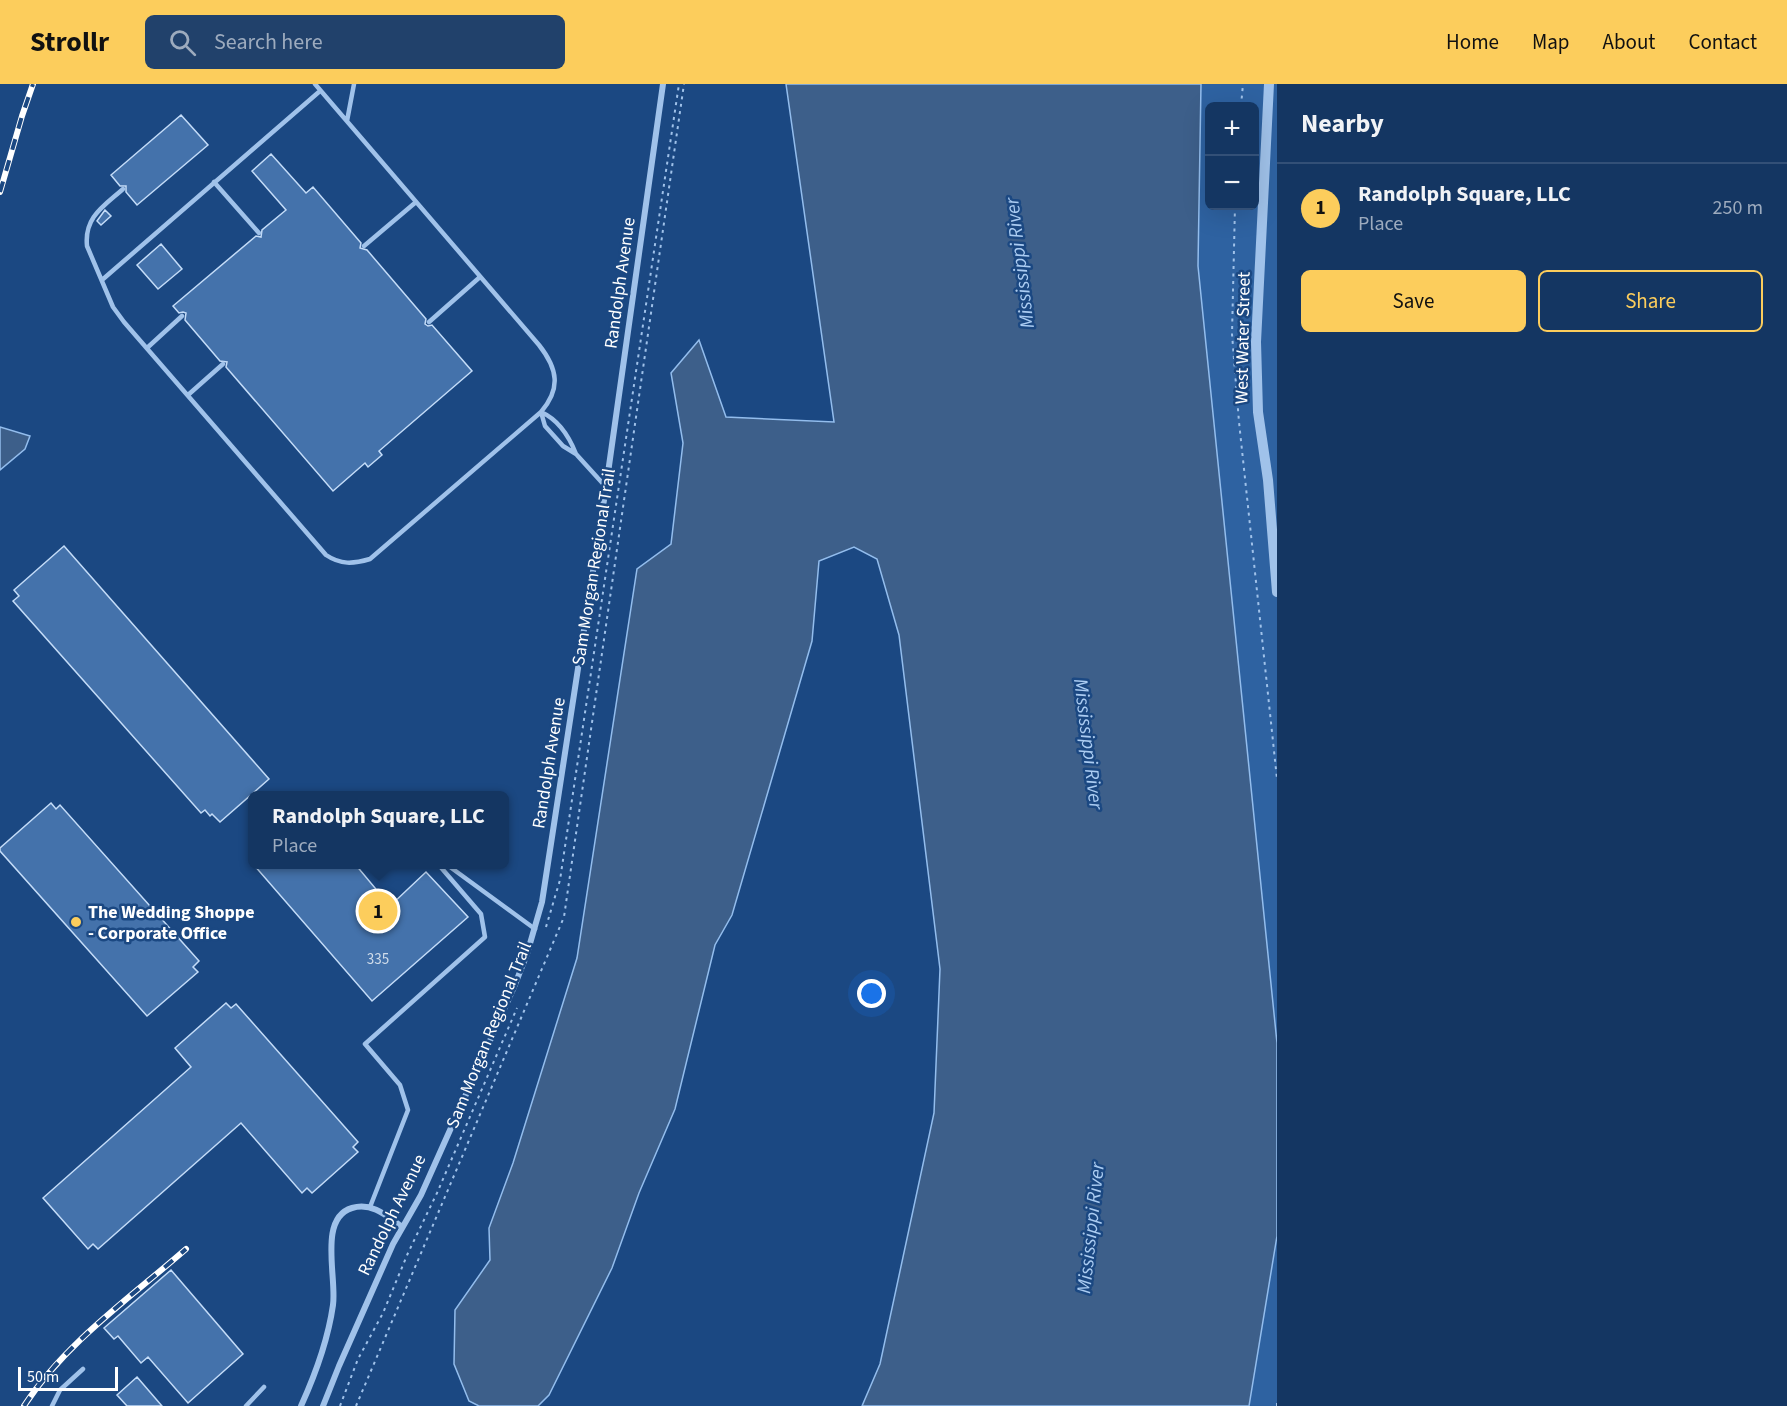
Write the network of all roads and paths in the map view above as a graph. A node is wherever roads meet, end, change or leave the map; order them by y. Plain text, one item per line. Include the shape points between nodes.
1 (315, 84) edge
2 (354, 84) edge
3 (663, 84) edge
4 (679, 84) edge
5 (1243, 84) edge
6 (1269, 84) edge
7 (320, 91) junction
8 (1241, 102) edge
9 (347, 121) junction
10 (214, 182) junction
11 (123, 189) dead end
12 (416, 202) junction
13 (1235, 210) edge
14 (259, 233) dead end
15 (364, 246) dead end
16 (480, 277) junction
17 (102, 280) junction
18 (182, 316) dead end
19 (429, 321) dead end
20 (147, 348) junction
21 (223, 364) dead end
22 (188, 395) junction
23 (541, 412) junction
24 (576, 454) junction
25 (606, 487) junction
26 (1277, 592) edge
27 (1277, 779) edge
28 (442, 869) edge
29 (453, 869) edge
30 (535, 929) junction
31 (544, 935) dead end
32 (519, 1001) dead end
33 (370, 1207) junction
34 (402, 1227) junction
35 (83, 1369) dead end
36 (264, 1387) dead end
37 (52, 1406) edge
38 (246, 1406) edge
39 (301, 1406) edge
40 (323, 1406) edge
41 (340, 1406) edge

1 - 7 lane
2 - 9 lane
3 - 25 street, Randolph Avenue
4 - 31 path, Sam Morgan Regional Trail via 560,880
5 - 8 path
6 - 26 street, West Water Street via 1256,342 1258,412
7 - 9 lane
7 - 10 lane
9 - 12 lane
10 - 14 lane
10 - 17 lane
11 - 17 lane via 93,216 86,234
12 - 15 lane
12 - 16 lane
13 - 27 path via 1232,334
16 - 19 lane
16 - 23 lane via 548,356 555,390
17 - 20 lane via 117,313
18 - 20 lane
20 - 22 lane
21 - 22 lane
22 - 23 lane via 326,555 344,563 370,559
23 - 24 lane via 552,418 571,440
23 - 24 lane via 545,426
24 - 25 lane
25 - 30 street, Randolph Avenue via 548,873
28 - 33 lane via 482,914 484,938 364,1044 400,1085 408,1110
29 - 30 lane
30 - 34 street, Randolph Avenue via 514,987 421,1195
32 - 41 path, Sam Morgan Regional Trail
33 - 34 street
33 - 39 street via 348,1209 332,1228 330,1325
34 - 40 street, Randolph Avenue
35 - 37 lane via 60,1390
36 - 38 lane

